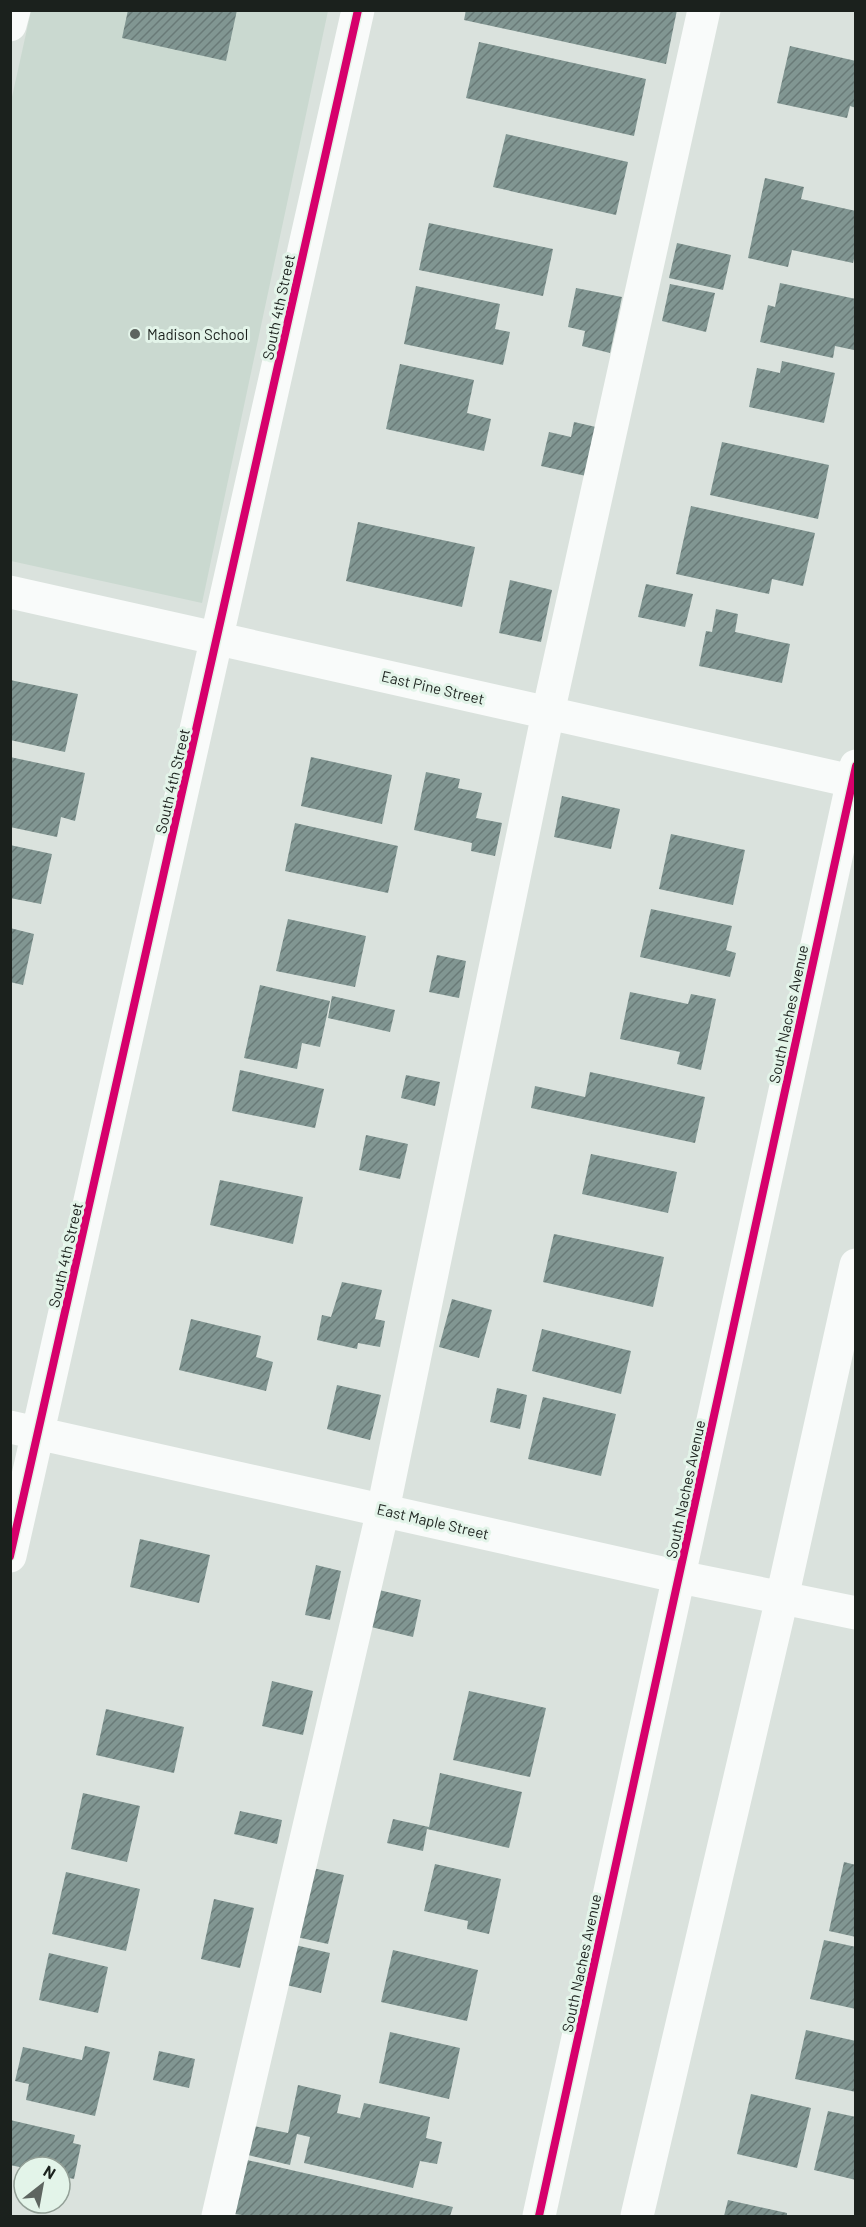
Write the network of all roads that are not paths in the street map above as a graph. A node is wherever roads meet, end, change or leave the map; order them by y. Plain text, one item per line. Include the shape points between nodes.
1 (14, 10) edge
2 (358, 10) edge
3 (704, 10) edge
4 (10, 25) edge
5 (10, 592) edge
6 (219, 639) junction
7 (548, 713) junction
8 (854, 777) edge
9 (855, 1265) edge
10 (24, 1430) edge
11 (383, 1510) junction
12 (10, 1557) edge
13 (680, 1577) junction
14 (782, 1598) junction
15 (855, 1613) edge
16 (219, 2217) edge
17 (539, 2217) edge
18 (638, 2217) edge

1 - 4 street
2 - 6 street, South 4th Street
3 - 7 street
5 - 6 street, East Pine Street
6 - 7 street, East Pine Street
6 - 10 street, South 4th Street
7 - 8 street, East Pine Street
7 - 11 street
8 - 13 street, South Naches Avenue
9 - 14 street
10 - 11 street, East Maple Street
10 - 12 street, South 4th Street
11 - 13 street, East Maple Street
11 - 16 street
13 - 14 street, East Maple Street
13 - 17 street, South Naches Avenue
14 - 15 street, East Maple Street
14 - 18 street

